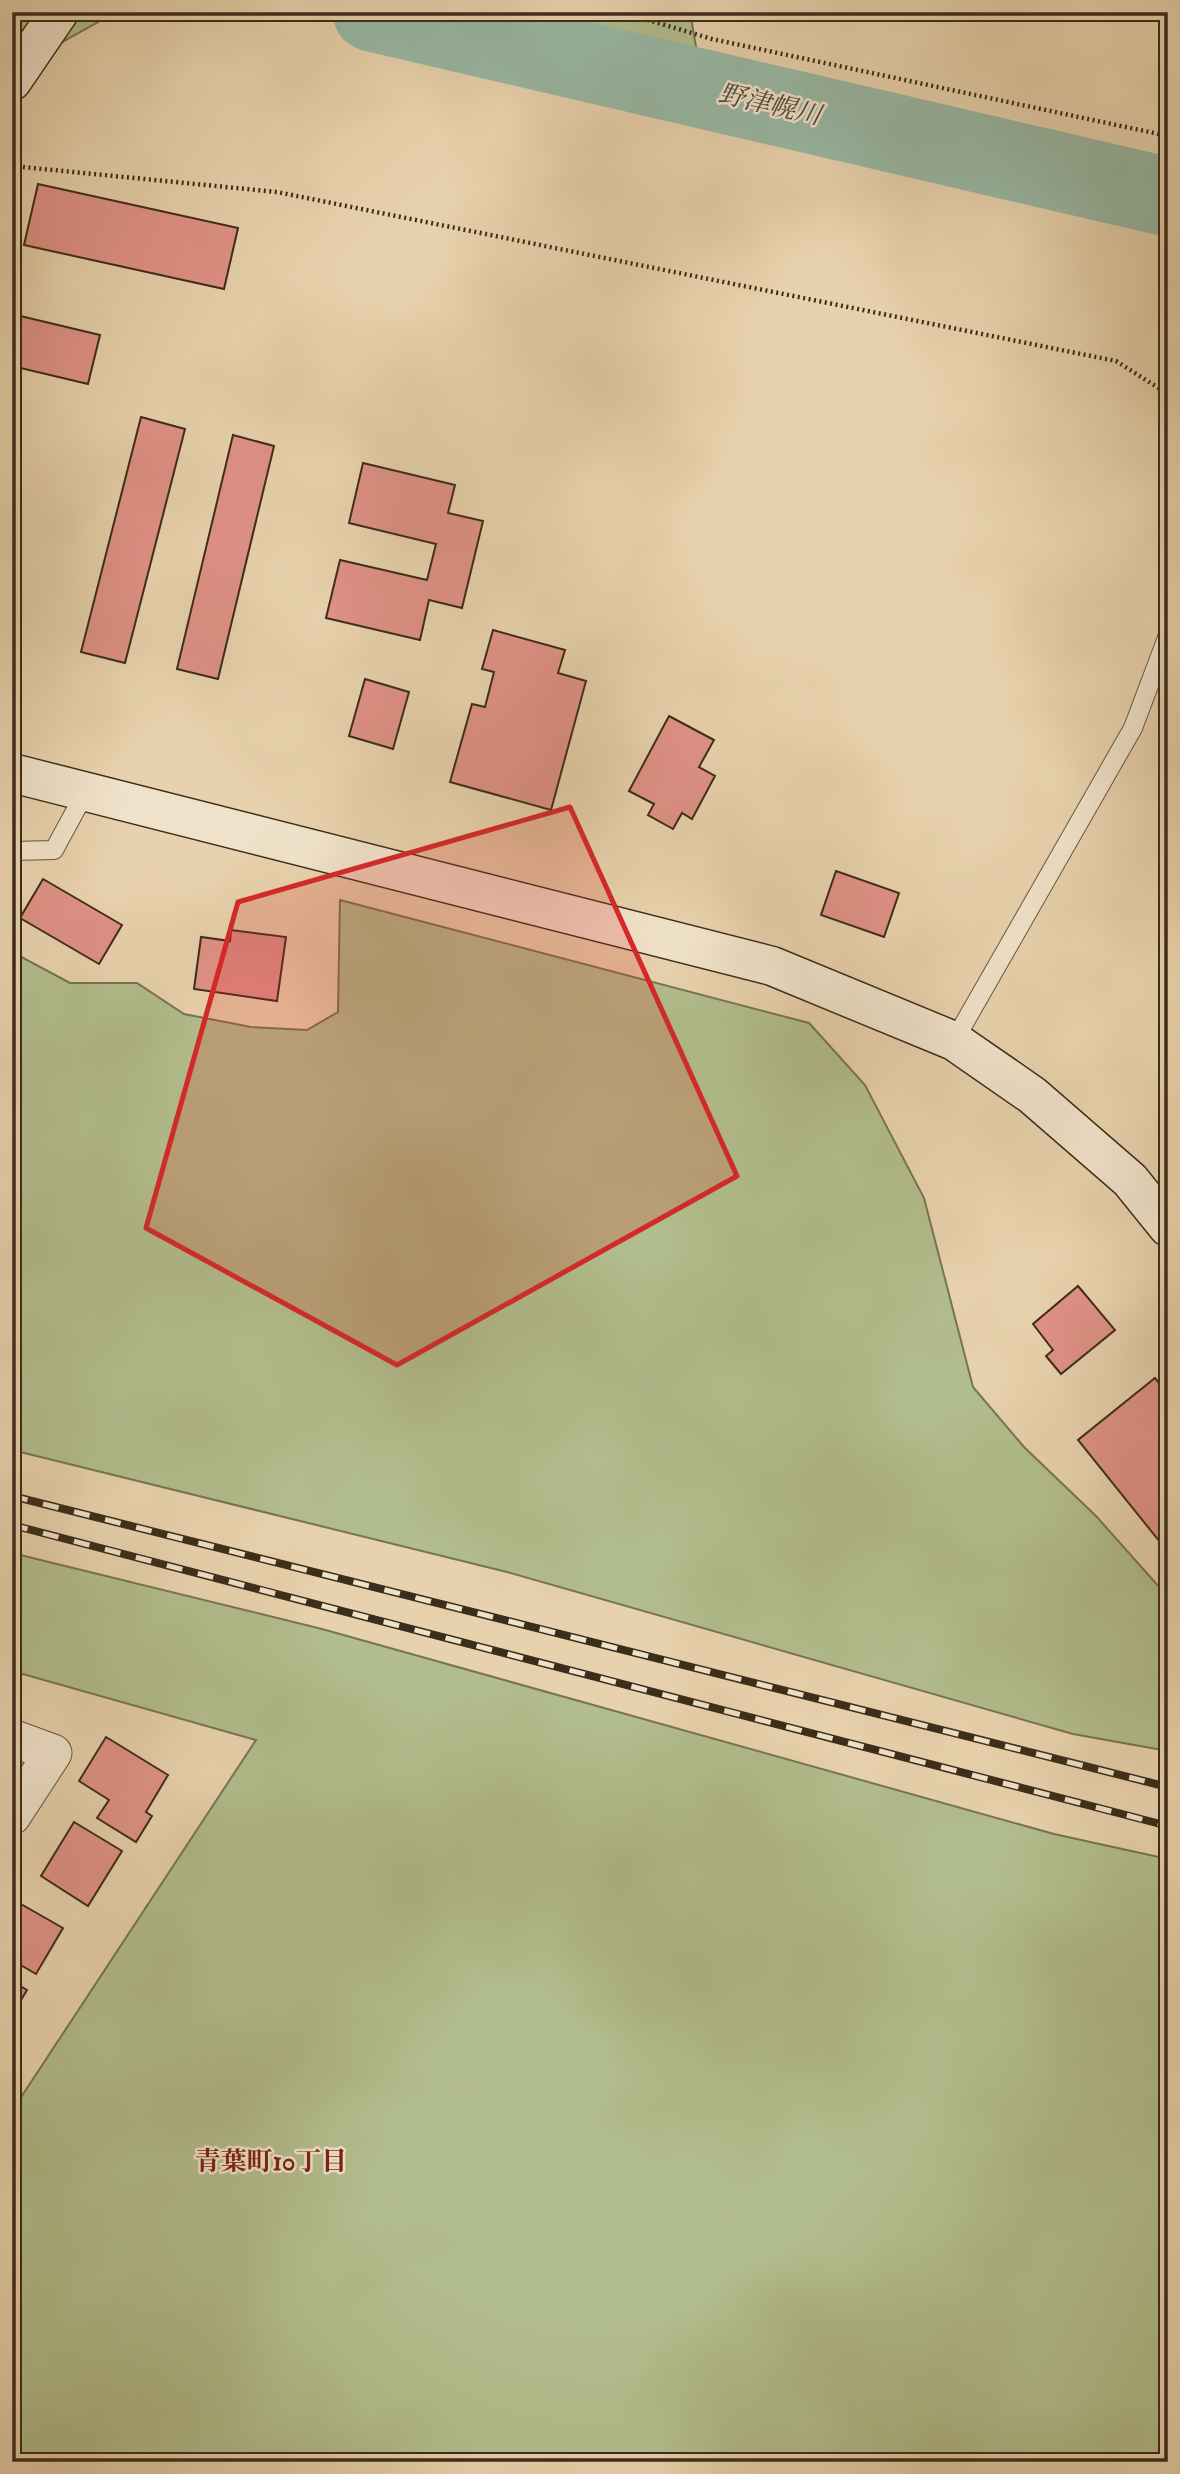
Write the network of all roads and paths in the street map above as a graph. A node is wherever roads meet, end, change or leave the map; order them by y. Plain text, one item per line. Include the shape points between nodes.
1 (58, 12) edge
2 (621, 12) edge
3 (12, 81) edge
4 (1168, 136) edge
5 (12, 166) edge
6 (1168, 394) edge
7 (1168, 635) edge
8 (1163, 666) edge
9 (12, 773) edge
10 (86, 792) junction
11 (12, 851) edge
12 (954, 1041) junction
13 (1168, 1227) edge
14 (12, 1738) edge
15 (12, 1816) edge

1 - 3 street
2 - 4 path via 712,40
5 - 6 path via 277,192 1116,361
7 - 8 lane
8 - 12 lane
9 - 10 street
10 - 11 lane via 54,850
10 - 12 street via 772,965
12 - 13 street via 1032,1095 1130,1180
14 - 15 street via 53,1753

